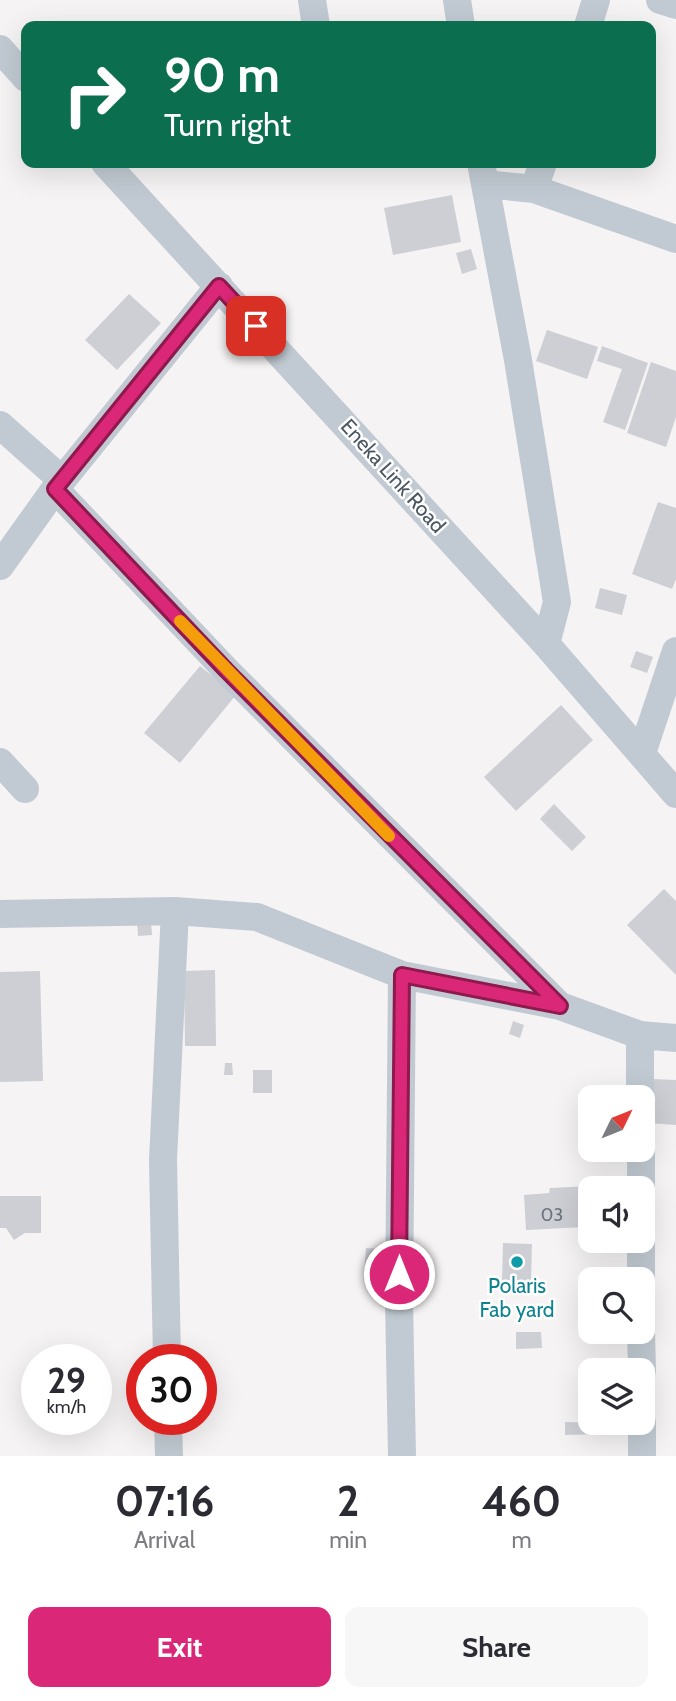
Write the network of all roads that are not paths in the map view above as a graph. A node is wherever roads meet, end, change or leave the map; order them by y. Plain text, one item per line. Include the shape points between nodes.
1 (312, 0) edge
2 (457, 0) edge
3 (596, 0) edge
4 (660, 0) edge
5 (676, 5) edge
6 (315, 21) edge
7 (460, 21) edge
8 (590, 21) edge
9 (0, 49) edge
10 (21, 72) edge
11 (110, 168) edge
12 (483, 174) edge
13 (538, 176) edge
14 (676, 239) edge
15 (219, 286) junction
16 (0, 425) edge
17 (58, 484) junction
18 (0, 566) edge
19 (546, 644) junction
20 (676, 651) edge
21 (642, 753) junction
22 (0, 762) edge
23 (25, 789) dead end
24 (676, 794) edge
25 (175, 911) junction
26 (0, 914) edge
27 (402, 975) junction
28 (560, 1006) junction
29 (640, 1035) junction
30 (676, 1038) edge
31 (640, 1085) edge
32 (167, 1344) edge
33 (168, 1435) edge
34 (642, 1435) edge
35 (169, 1456) edge
36 (402, 1456) edge
37 (642, 1456) edge

1 - 6 street
2 - 7 street
3 - 8 street
4 - 5 street
9 - 10 street
11 - 15 street, Eneka Link Road
12 - 13 street
12 - 19 street via 556,601
13 - 14 street
15 - 17 street
15 - 19 street, Eneka Link Road
16 - 17 street
17 - 18 street
17 - 28 street via 235,680
19 - 21 street, Eneka Link Road
20 - 21 street
21 - 24 street, Eneka Link Road
22 - 23 street
25 - 26 street
25 - 27 street via 257,917
25 - 32 street via 163,1160
27 - 28 street
27 - 36 street
28 - 29 street
29 - 30 street
29 - 31 street
33 - 35 street
34 - 37 street

